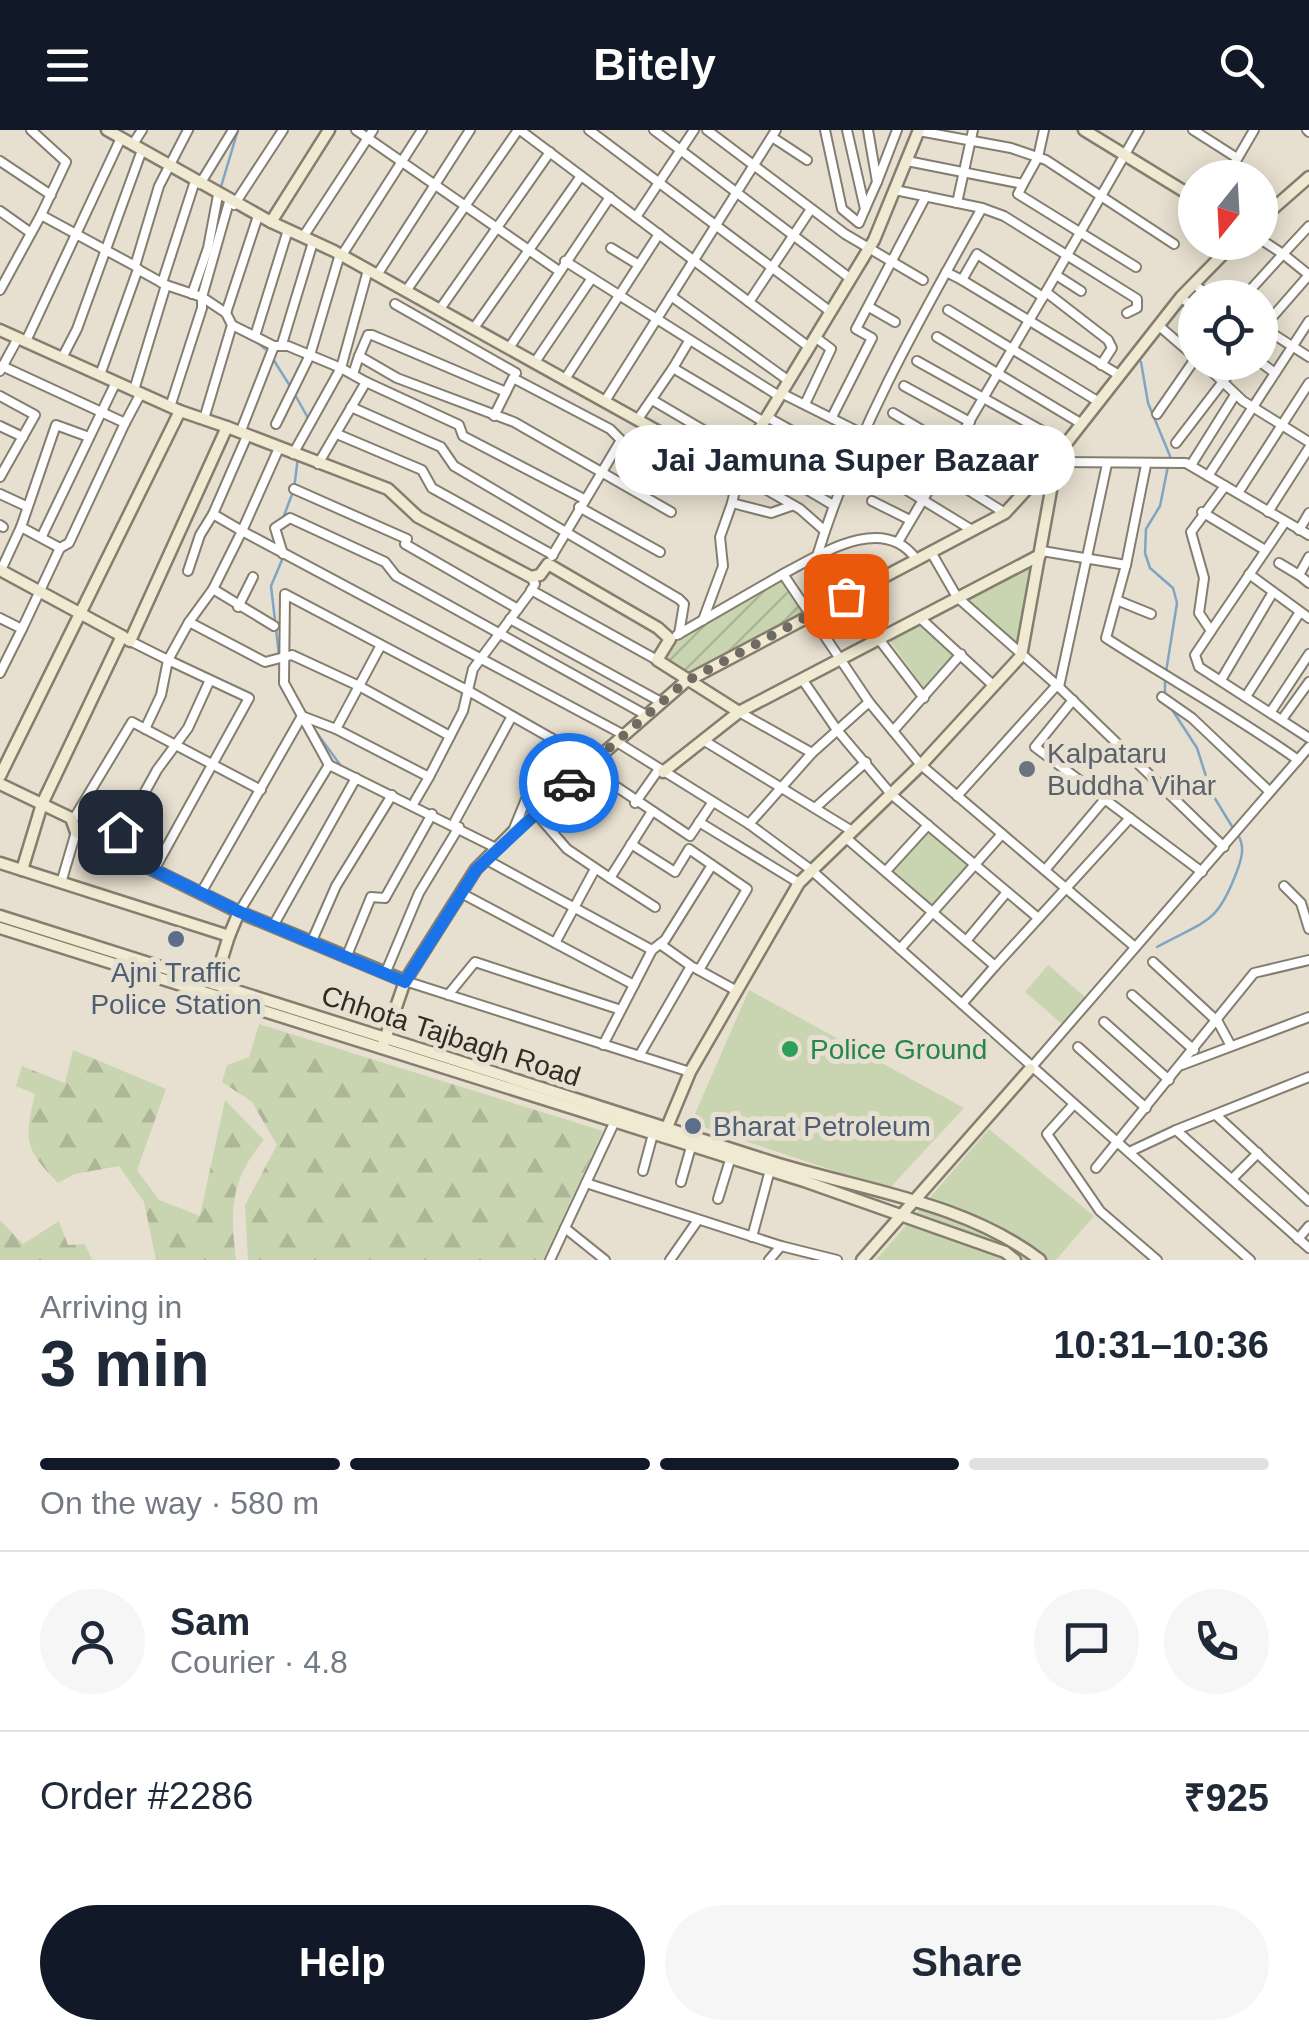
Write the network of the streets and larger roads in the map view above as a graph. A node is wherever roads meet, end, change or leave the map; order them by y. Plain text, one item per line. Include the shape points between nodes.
1 (30, 130) edge
2 (107, 130) edge
3 (142, 130) edge
4 (188, 130) edge
5 (234, 130) edge
6 (283, 130) edge
7 (329, 130) edge
8 (356, 130) edge
9 (422, 130) edge
10 (470, 130) edge
11 (519, 130) edge
12 (589, 130) edge
13 (654, 130) edge
14 (694, 130) edge
15 (707, 130) edge
16 (826, 130) edge
17 (847, 130) edge
18 (868, 130) edge
19 (897, 130) edge
20 (919, 130) edge
21 (973, 130) edge
22 (1044, 130) edge
23 (1084, 130) edge
24 (1139, 130) edge
25 (1193, 130) edge
26 (1254, 130) edge
27 (371, 134) edge
28 (774, 134) edge
29 (121, 138) junction
30 (971, 140) junction
31 (137, 147) junction
32 (680, 150) junction
33 (550, 152) junction
34 (1038, 157) junction
35 (1127, 157) junction
36 (1237, 158) joint
37 (0, 160) edge
38 (807, 160) dead end
39 (907, 161) junction
40 (402, 162) junction
41 (169, 165) junction
42 (755, 167) junction
43 (882, 170) junction
44 (964, 172) junction
45 (581, 176) junction
46 (1309, 177) edge
47 (900, 178) junction
48 (197, 182) junction
49 (658, 182) junction
50 (877, 182) junction
51 (432, 184) junction
52 (1024, 184) junction
53 (1178, 188) edge
54 (895, 190) junction
55 (51, 194) junction
56 (736, 194) junction
57 (218, 195) junction
58 (926, 196) junction
59 (1104, 196) junction
60 (610, 197) junction
61 (958, 203) junction
62 (232, 204) junction
63 (1278, 204) edge
64 (463, 206) junction
65 (982, 208) junction
66 (811, 210) junction
67 (865, 210) junction
68 (0, 211) edge
69 (41, 215) junction
70 (258, 216) junction
71 (636, 218) junction
72 (270, 222) junction
73 (716, 226) junction
74 (1309, 226) edge
75 (494, 228) junction
76 (288, 230) junction
77 (1081, 230) junction
78 (32, 232) junction
79 (659, 234) junction
80 (78, 235) junction
81 (793, 237) junction
82 (308, 239) junction
83 (1174, 244) dead end
84 (611, 248) dead end
85 (106, 250) junction
86 (868, 250) junction
87 (1278, 251) edge
88 (527, 252) junction
89 (1067, 254) junction
90 (1282, 254) junction
91 (341, 255) junction
92 (566, 260) junction
93 (694, 260) junction
94 (1217, 260) edge
95 (893, 261) junction
96 (639, 265) junction
97 (774, 267) junction
98 (1136, 267) dead end
99 (137, 268) junction
100 (559, 271) junction
101 (373, 272) junction
102 (946, 272) junction
103 (1056, 275) junction
104 (1309, 275) edge
105 (592, 278) junction
106 (851, 279) junction
107 (923, 280) dead end
108 (962, 280) junction
109 (1197, 280) edge
110 (1259, 280) edge
111 (164, 284) junction
112 (0, 290) edge
113 (406, 291) junction
114 (1081, 291) dead end
115 (1044, 295) junction
116 (620, 296) junction
117 (672, 296) junction
118 (199, 298) junction
119 (1178, 301) edge
120 (749, 302) junction
121 (395, 304) dead end
122 (869, 307) junction
123 (440, 309) junction
124 (1278, 309) edge
125 (948, 310) dead end
126 (831, 312) junction
127 (1127, 312) dead end
128 (226, 314) junction
129 (656, 320) junction
130 (1029, 321) junction
131 (895, 322) dead end
132 (1309, 322) edge
133 (1158, 325) junction
134 (231, 328) junction
135 (474, 328) junction
136 (0, 330) edge
137 (255, 336) junction
138 (937, 336) dead end
139 (1278, 338) edge
140 (22, 340) junction
141 (689, 341) junction
142 (812, 342) junction
143 (1178, 343) edge
144 (278, 345) junction
145 (1293, 346) junction
146 (510, 348) junction
147 (1013, 348) junction
148 (310, 355) junction
149 (359, 356) junction
150 (524, 356) junction
151 (1309, 357) edge
152 (62, 358) junction
153 (535, 362) junction
154 (917, 362) dead end
155 (1101, 364) junction
156 (1, 368) edge
157 (341, 368) junction
158 (673, 368) junction
159 (1278, 368) edge
160 (352, 374) junction
161 (999, 374) junction
162 (100, 375) junction
163 (1119, 375) junction
164 (514, 376) junction
165 (565, 378) junction
166 (1182, 380) edge
167 (1223, 380) joint
168 (1271, 380) edge
169 (788, 381) junction
170 (116, 382) junction
171 (366, 382) junction
172 (1309, 382) edge
173 (904, 386) dead end
174 (138, 392) junction
175 (506, 392) junction
176 (780, 395) junction
177 (1236, 395) junction
178 (0, 396) edge
179 (984, 397) junction
180 (605, 400) junction
181 (654, 402) junction
182 (1099, 402) junction
183 (805, 404) junction
184 (351, 407) junction
185 (1254, 408) junction
186 (175, 409) junction
187 (101, 413) junction
188 (893, 413) dead end
189 (1157, 414) dead end
190 (35, 415) junction
191 (494, 416) junction
192 (832, 417) junction
193 (204, 419) junction
194 (638, 419) junction
195 (765, 420) junction
196 (970, 422) junction
197 (124, 423) junction
198 (276, 424) dead end
199 (1082, 424) junction
200 (56, 425) junction
201 (0, 426) edge
202 (1282, 426) junction
203 (228, 427) junction
204 (863, 432) junction
205 (796, 433) junction
206 (243, 434) junction
207 (337, 434) junction
208 (22, 437) junction
209 (90, 437) junction
210 (621, 440) junction
211 (1176, 442) dead end
212 (1066, 444) junction
213 (1309, 445) edge
214 (954, 447) junction
215 (279, 448) junction
216 (297, 452) junction
217 (832, 452) dead end
218 (744, 454) junction
219 (1057, 459) junction
220 (4, 461) edge
221 (318, 464) junction
222 (1107, 464) junction
223 (1146, 465) junction
224 (1191, 465) junction
225 (602, 469) junction
226 (738, 471) junction
227 (777, 471) junction
228 (684, 472) dead end
229 (939, 472) junction
230 (882, 475) dead end
231 (1208, 476) junction
232 (0, 477) edge
233 (1226, 486) junction
234 (294, 489) dead end
235 (1025, 492) junction
236 (1238, 493) junction
237 (0, 494) edge
238 (923, 498) junction
239 (872, 500) dead end
240 (582, 503) junction
241 (732, 504) junction
242 (26, 506) junction
243 (833, 506) junction
244 (795, 507) junction
245 (670, 512) dead end
246 (1005, 512) junction
247 (1202, 512) junction
248 (1268, 512) junction
249 (1309, 513) edge
250 (213, 514) junction
251 (910, 520) junction
252 (1285, 522) junction
253 (21, 527) junction
254 (972, 530) junction
255 (1299, 530) junction
256 (242, 531) junction
257 (566, 531) junction
258 (825, 531) junction
259 (1309, 535) edge
260 (42, 536) junction
261 (898, 542) junction
262 (60, 548) junction
263 (1265, 550) junction
264 (660, 552) dead end
265 (931, 552) junction
266 (1041, 553) junction
267 (283, 555) junction
268 (817, 556) junction
269 (1088, 558) junction
270 (1309, 558) edge
271 (916, 559) junction
272 (550, 560) junction
273 (1279, 562) dead end
274 (1126, 565) junction
275 (0, 570) edge
276 (188, 571) dead end
277 (783, 574) junction
278 (1248, 574) junction
279 (1299, 575) junction
280 (253, 577) dead end
281 (531, 577) junction
282 (1309, 583) edge
283 (213, 589) junction
284 (531, 590) junction
285 (39, 591) junction
286 (1273, 592) junction
287 (957, 597) junction
288 (1119, 601) junction
289 (238, 607) junction
290 (518, 609) junction
291 (1300, 612) junction
292 (81, 614) junction
293 (1151, 614) dead end
294 (811, 615) junction
295 (919, 617) junction
296 (0, 618) edge
297 (1309, 618) edge
298 (510, 619) junction
299 (703, 620) junction
300 (189, 622) junction
301 (274, 626) dead end
302 (22, 628) junction
303 (1211, 631) junction
304 (500, 634) junction
305 (674, 636) junction
306 (878, 638) junction
307 (126, 639) junction
308 (381, 644) junction
309 (961, 654) junction
310 (1309, 654) edge
311 (286, 655) junction
312 (1021, 656) junction
313 (482, 657) junction
314 (842, 658) junction
315 (168, 660) junction
316 (657, 660) junction
317 (0, 672) edge
318 (802, 679) junction
319 (1221, 680) junction
320 (210, 682) junction
321 (685, 682) junction
322 (1309, 682) edge
323 (359, 686) junction
324 (994, 686) junction
325 (1058, 686) junction
326 (465, 689) junction
327 (1247, 695) junction
328 (924, 698) junction
329 (1073, 700) junction
330 (1166, 700) dead end
331 (662, 702) junction
332 (869, 702) junction
333 (1272, 710) junction
334 (740, 712) junction
335 (302, 716) junction
336 (512, 716) junction
337 (646, 716) junction
338 (1283, 718) junction
339 (145, 729) junction
340 (336, 729) junction
341 (837, 730) junction
342 (893, 732) junction
343 (450, 736) junction
344 (551, 738) junction
345 (1309, 738) edge
346 (620, 739) junction
347 (703, 740) junction
348 (174, 746) junction
349 (1309, 747) edge
350 (812, 753) junction
351 (1298, 760) junction
352 (866, 762) junction
353 (590, 765) junction
354 (921, 765) junction
355 (213, 766) junction
356 (329, 766) junction
357 (661, 770) junction
358 (0, 776) edge
359 (429, 777) junction
360 (356, 778) junction
361 (0, 784) edge
362 (781, 787) junction
363 (261, 790) junction
364 (1268, 791) junction
365 (891, 794) junction
366 (392, 795) junction
367 (957, 796) junction
368 (1105, 799) junction
369 (415, 801) dead end
370 (635, 803) junction
371 (712, 803) junction
372 (42, 804) junction
373 (815, 808) junction
374 (535, 812) junction
375 (651, 813) junction
376 (432, 814) junction
377 (1130, 818) junction
378 (699, 822) junction
379 (457, 824) junction
380 (749, 824) junction
381 (928, 825) junction
382 (75, 826) junction
383 (512, 832) junction
384 (848, 834) junction
385 (1002, 834) junction
386 (632, 844) junction
387 (1224, 847) junction
388 (496, 848) junction
389 (113, 850) junction
390 (485, 859) junction
391 (0, 864) edge
392 (712, 865) junction
393 (977, 866) junction
394 (595, 869) junction
395 (810, 869) junction
396 (22, 870) junction
397 (154, 870) junction
398 (1045, 870) junction
399 (886, 872) junction
400 (1202, 872) junction
401 (610, 878) junction
402 (61, 883) junction
403 (799, 883) junction
404 (1063, 886) junction
405 (1284, 886) dead end
406 (1007, 892) junction
407 (201, 893) junction
408 (461, 893) junction
409 (574, 907) junction
410 (655, 907) dead end
411 (240, 912) junction
412 (934, 914) junction
413 (0, 916) edge
414 (1037, 918) junction
415 (273, 926) junction
416 (0, 928) edge
417 (1309, 929) edge
418 (230, 936) junction
419 (966, 940) junction
420 (312, 943) junction
421 (556, 944) junction
422 (656, 947) junction
423 (1135, 947) junction
424 (900, 950) junction
425 (346, 958) junction
426 (1309, 960) edge
427 (1153, 962) dead end
428 (995, 966) junction
429 (695, 968) junction
430 (385, 974) junction
431 (405, 982) junction
432 (214, 984) junction
433 (634, 985) junction
434 (737, 991) junction
435 (448, 995) junction
436 (1132, 995) dead end
437 (962, 1004) junction
438 (621, 1010) junction
439 (1309, 1017) edge
440 (1104, 1022) dead end
441 (1218, 1022) junction
442 (383, 1043) junction
443 (603, 1044) junction
444 (1231, 1046) junction
445 (1078, 1047) dead end
446 (1197, 1052) junction
447 (639, 1056) junction
448 (1030, 1069) junction
449 (690, 1072) junction
450 (1309, 1077) edge
451 (1169, 1080) junction
452 (1074, 1104) junction
453 (1146, 1108) junction
454 (1216, 1116) junction
455 (615, 1121) junction
456 (667, 1126) junction
457 (1176, 1130) junction
458 (658, 1136) junction
459 (1117, 1142) junction
460 (691, 1147) junction
461 (1129, 1152) junction
462 (1258, 1154) junction
463 (730, 1160) junction
464 (1096, 1168) dead end
465 (770, 1170) junction
466 (643, 1171) dead end
467 (1232, 1179) junction
468 (681, 1182) dead end
469 (586, 1183) junction
470 (718, 1199) dead end
471 (913, 1201) junction
472 (1309, 1201) edge
473 (900, 1215) junction
474 (698, 1220) junction
475 (1309, 1226) edge
476 (565, 1228) junction
477 (752, 1236) junction
478 (1298, 1239) junction
479 (781, 1246) junction
480 (1309, 1248) edge
481 (550, 1260) edge
482 (605, 1260) edge
483 (670, 1260) edge
484 (770, 1260) edge
485 (837, 1260) edge
486 (862, 1260) edge
487 (1015, 1260) edge
488 (1040, 1260) edge
489 (1157, 1260) edge
490 (1250, 1260) edge

1 - 55 street via 66,162
2 - 29 street
3 - 31 street
4 - 41 street
5 - 48 street
6 - 62 street
7 - 72 street
8 - 27 street
9 - 40 street
10 - 51 street
11 - 33 street
11 - 64 street
12 - 49 street
13 - 32 street
14 - 32 street
15 - 42 street
16 - 67 street via 842,208 859,223
17 - 67 street
18 - 50 street
19 - 43 street
20 - 30 street
20 - 39 street
21 - 30 street
22 - 34 street
23 - 35 street
24 - 35 street
25 - 36 street
26 - 36 street
27 - 40 street
27 - 82 street
28 - 38 street
28 - 42 street
29 - 31 street
29 - 80 street
30 - 34 street
30 - 44 street
31 - 41 street
31 - 85 street
32 - 49 street
32 - 56 street
33 - 45 street
33 - 75 street
34 - 52 street
34 - 59 street
35 - 53 street
35 - 59 street
37 - 55 street
39 - 44 street
39 - 47 street
40 - 51 street
40 - 91 street
41 - 48 street
41 - 99 street
42 - 56 street
42 - 66 street
43 - 47 street
43 - 50 street
44 - 52 street
44 - 61 street
45 - 60 street
45 - 88 street
46 - 63 street
47 - 54 street
48 - 57 street
48 - 111 street
49 - 71 street
49 - 73 street
50 - 67 street
51 - 64 street
51 - 101 street
52 - 77 street via 1018,194
54 - 58 street
54 - 86 street
55 - 69 street
56 - 73 street
56 - 81 street
57 - 62 street
57 - 118 street
58 - 61 street
58 - 95 street
59 - 77 street
59 - 83 street
60 - 71 street
60 - 92 street
61 - 65 street
62 - 70 street
62 - 118 street
64 - 75 street
64 - 113 street
65 - 89 street
65 - 102 street
66 - 81 street
66 - 86 street
68 - 78 street
69 - 78 street
69 - 80 street
70 - 72 street
70 - 128 street
71 - 79 street
72 - 76 street
73 - 93 street
73 - 97 street
74 - 90 street
75 - 88 street
75 - 123 street
76 - 82 street
76 - 137 street
77 - 89 street
77 - 98 street
78 - 112 street
79 - 93 street
79 - 96 street
80 - 85 street
80 - 140 street
81 - 97 street
81 - 106 street
82 - 91 street
82 - 144 street
84 - 96 street
85 - 99 street
85 - 152 street
86 - 95 street
86 - 106 street
87 - 90 street
88 - 100 street
88 - 135 street
89 - 103 street
89 - 127 street via 1137,298
90 - 104 street
90 - 110 street
91 - 101 street
91 - 148 street
92 - 100 street
92 - 105 street
93 - 117 street
93 - 120 street
94 - 109 street
95 - 107 street
95 - 122 street
96 - 116 street
97 - 120 street
97 - 126 street
99 - 111 street
99 - 162 street
100 - 146 street
101 - 113 street
101 - 157 street
102 - 108 street
102 - 204 street
103 - 114 street
103 - 115 street
104 - 124 street
105 - 116 street
105 - 153 street
106 - 126 street
108 - 115 street via 977,254
108 - 130 street
111 - 118 street
111 - 174 street
113 - 123 street
115 - 130 street
115 - 155 street via 1108,340 1112,348
116 - 129 street
116 - 165 street
117 - 129 street
117 - 169 street
118 - 128 street
118 - 186 street
119 - 133 street
120 - 142 street
121 - 164 street
122 - 131 street
122 - 192 street via 856,329 872,338
123 - 135 street
125 - 147 street
126 - 142 street
128 - 134 street
129 - 141 street
129 - 180 street
130 - 147 street
130 - 155 street
132 - 145 street
133 - 143 street
133 - 163 street
134 - 137 street
134 - 193 street
135 - 146 street
136 - 140 street
137 - 144 street
138 - 161 street
139 - 145 street
140 - 152 street
140 - 156 street
141 - 158 street
141 - 176 street
142 - 169 street
142 - 183 street via 831,348
144 - 148 street
144 - 206 street
145 - 151 street
145 - 159 street
146 - 150 street
147 - 161 street
147 - 182 street
148 - 157 street
148 - 198 street
149 - 160 street
149 - 175 street via 372,336
149 - 191 street
150 - 153 street
150 - 164 street
152 - 162 street
153 - 165 street
154 - 179 street
155 - 163 street
156 - 187 street
157 - 160 street
157 - 216 street
158 - 181 street
158 - 195 street
160 - 171 street
161 - 179 street
161 - 199 street
162 - 170 street
163 - 182 street
164 - 175 street
164 - 210 street
165 - 180 street
166 - 189 street
167 - 177 street
167 - 211 street
168 - 185 street
169 - 176 street
170 - 174 street
170 - 187 street
171 - 184 street
171 - 240 street via 460,424 463,436
172 - 202 street
173 - 196 street
174 - 186 street
174 - 197 street
175 - 191 street
176 - 183 street
176 - 195 street
177 - 185 street
177 - 224 street
178 - 190 street
179 - 196 street
179 - 212 street
180 - 194 street
181 - 194 street
181 - 218 street
182 - 199 street
183 - 192 street
184 - 207 street
184 - 257 street via 442,448 454,466
185 - 202 street
185 - 231 street
186 - 193 street
186 - 292 street
187 - 197 street
187 - 209 street
188 - 214 street
190 - 200 street
190 - 208 street
191 - 225 street
192 - 204 street
193 - 203 street
194 - 226 street
195 - 205 street
195 - 218 street
196 - 214 street
197 - 262 street via 69,544
199 - 212 street
200 - 209 street
200 - 242 street
201 - 208 street
202 - 213 street
202 - 236 street
203 - 206 street
203 - 307 street
204 - 229 street
204 - 243 street
205 - 217 street
205 - 227 street
206 - 215 street
206 - 250 street
207 - 221 street
207 - 272 street via 422,470 432,488
208 - 220 street
209 - 260 street
210 - 225 street
210 - 228 street
212 - 219 street
213 - 248 street
214 - 229 street
214 - 235 street
215 - 216 street
215 - 256 street
216 - 221 street
218 - 226 street
218 - 227 street
219 - 222 street
219 - 235 street
219 - 266 street
220 - 232 street
221 - 281 street via 388,489 418,518
222 - 223 street
222 - 269 street
223 - 224 street
223 - 274 street
224 - 231 street
225 - 240 street
225 - 245 street
226 - 241 street
226 - 244 street
227 - 243 street
229 - 238 street
229 - 246 street
230 - 238 street
231 - 233 street
233 - 236 street
233 - 247 street
234 - 290 street via 407,539 405,544
235 - 246 street
236 - 248 street
237 - 242 street
238 - 251 street
238 - 254 street
239 - 251 street
240 - 257 street
240 - 264 street
241 - 244 street via 771,513
241 - 299 street via 720,538 723,566
242 - 253 street
243 - 258 street
244 - 258 street
246 - 254 street
247 - 263 street
247 - 303 street via 1191,532 1204,578 1199,613
248 - 252 street
249 - 255 street
250 - 256 street
250 - 276 street
251 - 261 street
252 - 255 street
252 - 263 street
253 - 260 street
253 - 275 street
254 - 265 street
255 - 259 street
256 - 267 street
256 - 283 street
257 - 272 street
257 - 305 street via 684,604
258 - 268 street
260 - 262 street
261 - 268 street via 871,536
261 - 271 street
262 - 285 street
263 - 278 street
265 - 271 street
265 - 287 street
266 - 269 street
266 - 287 street
266 - 312 street
267 - 304 street via 275,528 282,521 385,562 396,576
267 - 313 street
268 - 277 street
269 - 274 street
269 - 325 street
270 - 279 street
271 - 294 street
272 - 281 street via 540,576
272 - 305 street
273 - 279 street
274 - 288 street
275 - 285 street
277 - 294 street
277 - 299 street
278 - 286 street
278 - 303 street
279 - 282 street
280 - 289 street
281 - 284 street
283 - 289 street
283 - 300 street
284 - 290 street
284 - 316 street
285 - 292 street
285 - 302 street
286 - 291 street
286 - 319 street
287 - 295 street
287 - 312 street
288 - 293 street
288 - 351 street via 1106,638 1195,696 1226,708
289 - 301 street
290 - 298 street
291 - 297 street
291 - 327 street
292 - 307 street
292 - 358 street
294 - 314 street
294 - 321 street
295 - 306 street
295 - 309 street
296 - 302 street
298 - 304 street
298 - 331 street
299 - 305 street
300 - 311 street via 265,662
300 - 315 street
302 - 317 street
303 - 319 street via 1195,662
304 - 313 street
304 - 337 street
305 - 316 street
306 - 314 street
306 - 328 street
307 - 315 street
307 - 372 street
308 - 311 street via 284,594
308 - 323 street
308 - 326 street
309 - 324 street
309 - 328 street
310 - 333 street
311 - 323 street
311 - 335 street via 284,679
312 - 324 street
312 - 325 street
313 - 326 street
313 - 346 street
314 - 318 street
314 - 332 street
315 - 320 street
315 - 339 street
316 - 321 street
318 - 334 street
318 - 341 street
319 - 327 street
320 - 348 street
320 - 355 street via 249,698
321 - 331 street
321 - 334 street
322 - 338 street
323 - 340 street
323 - 343 street
324 - 354 street
325 - 329 street
325 - 367 street
326 - 336 street
326 - 343 street via 469,698
327 - 333 street
328 - 342 street
329 - 368 street via 1035,747
329 - 387 street
330 - 364 street
331 - 337 street
332 - 341 street
332 - 342 street
333 - 338 street
334 - 347 street
334 - 350 street
335 - 340 street
335 - 356 street
335 - 363 street
336 - 344 street
336 - 379 street
337 - 346 street
338 - 345 street
339 - 348 street
339 - 382 street via 132,722
340 - 359 street
341 - 350 street
341 - 352 street
342 - 354 street
343 - 359 street
344 - 353 street
344 - 383 street
346 - 353 street
346 - 357 street
347 - 357 street
347 - 362 street
348 - 355 street
348 - 389 street
349 - 351 street
350 - 362 street
351 - 364 street
352 - 365 street
352 - 373 street
353 - 370 street
353 - 374 street
354 - 365 street
354 - 367 street
355 - 363 street
355 - 397 street
356 - 360 street
356 - 411 street
357 - 370 street
357 - 371 street
359 - 369 street
360 - 366 street
360 - 415 street
361 - 372 street
362 - 373 street
362 - 380 street
363 - 407 street
364 - 387 street
365 - 381 street
365 - 384 street
366 - 376 street
366 - 420 street via 336,886
367 - 385 street
368 - 377 street
368 - 398 street
370 - 375 street
371 - 378 street
371 - 380 street
372 - 382 street
372 - 396 street
373 - 384 street
374 - 383 street
374 - 394 street
375 - 378 street via 690,836
375 - 386 street
376 - 379 street
376 - 425 street via 385,898 372,897
377 - 400 street
377 - 404 street
378 - 403 street
379 - 388 street
379 - 430 street
380 - 395 street
381 - 393 street
381 - 399 street
382 - 389 street
382 - 402 street
383 - 388 street
384 - 395 street
384 - 399 street
385 - 393 street
385 - 398 street
386 - 392 street via 675,872 688,849
386 - 401 street
387 - 400 street
388 - 390 street
389 - 397 street
390 - 408 street
390 - 409 street
391 - 396 street
392 - 422 street
392 - 429 street via 746,888
393 - 406 street
393 - 412 street
394 - 401 street
394 - 409 street
395 - 403 street
395 - 424 street
396 - 402 street
397 - 407 street
398 - 404 street
399 - 412 street
400 - 423 street
401 - 410 street
402 - 418 street
403 - 434 street
404 - 414 street
404 - 423 street
405 - 417 street via 1302,903
406 - 414 street
406 - 419 street
407 - 411 street
408 - 421 street
408 - 431 street
409 - 421 street
409 - 422 street
411 - 415 street
411 - 418 street
412 - 419 street
412 - 424 street
413 - 432 street, Chhota Tajbagh Road
414 - 428 street
415 - 420 street
416 - 442 street
418 - 432 street
419 - 428 street
420 - 425 street
421 - 433 street
422 - 429 street
422 - 433 street
423 - 448 street
424 - 437 street
425 - 430 street
426 - 441 street via 1254,972
427 - 441 street
428 - 437 street
429 - 434 street
429 - 447 street
430 - 431 street
431 - 435 street
431 - 442 street
432 - 442 street, Chhota Tajbagh Road
433 - 438 street
434 - 449 street
435 - 438 street via 476,962
435 - 443 street
436 - 446 street
437 - 448 street
438 - 443 street
439 - 444 street
440 - 451 street
441 - 444 street
441 - 446 street
442 - 455 street
442 - 456 street, Chhota Tajbagh Road
443 - 447 street
444 - 446 street
445 - 453 street
446 - 451 street
447 - 449 street
448 - 452 street
448 - 471 street
449 - 456 street
450 - 454 street
451 - 453 street
452 - 459 street
452 - 489 street via 1047,1134 1100,1211
453 - 459 street
454 - 457 street
454 - 462 street
455 - 458 street
455 - 469 street
456 - 458 street
456 - 471 street, Chhota Tajbagh Road
457 - 461 street
457 - 467 street
458 - 460 street
458 - 466 street
459 - 461 street
459 - 464 street
460 - 463 street
460 - 468 street
461 - 490 street
462 - 467 street
462 - 472 street
463 - 465 street
463 - 470 street
465 - 473 street
465 - 477 street
467 - 478 street
469 - 474 street
469 - 476 street
471 - 473 street
471 - 488 street, Chhota Tajbagh Road via 1007,1234
473 - 486 street
473 - 487 street
474 - 477 street
474 - 483 street
475 - 478 street
476 - 481 street
476 - 482 street
477 - 479 street
478 - 480 street
479 - 484 street
479 - 485 street

